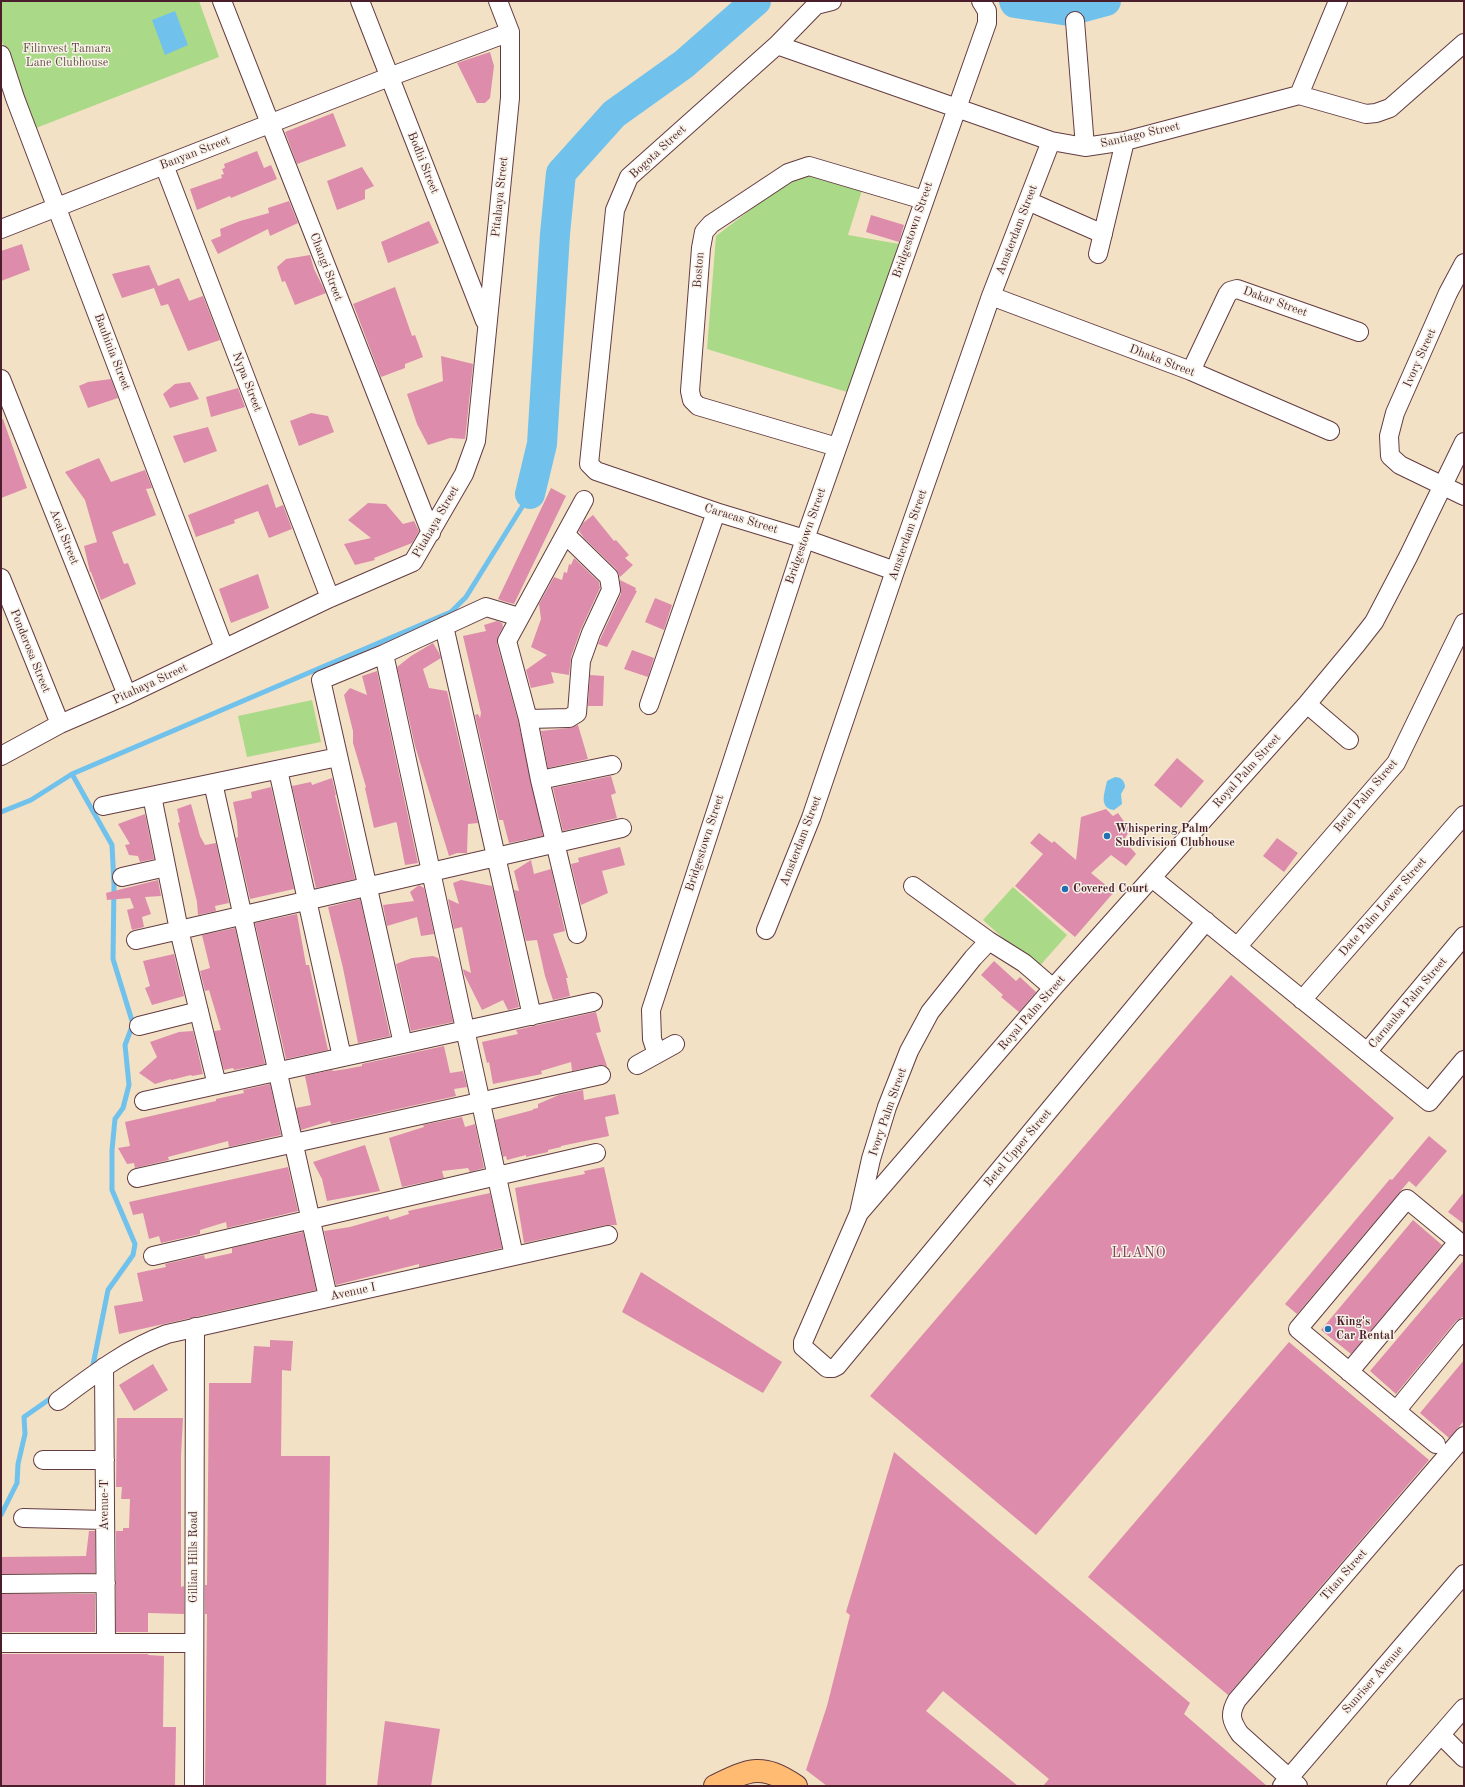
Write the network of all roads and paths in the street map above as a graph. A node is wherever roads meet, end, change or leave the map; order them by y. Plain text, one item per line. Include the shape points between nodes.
1 (222, 1) edge
2 (360, 1) edge
3 (498, 1) edge
4 (832, 1) edge
5 (981, 1) edge
6 (1338, 1) edge
7 (1075, 21) dead end
8 (510, 32) junction
9 (1464, 43) edge
10 (777, 45) junction
11 (1, 55) edge
12 (389, 77) junction
13 (1299, 95) junction
14 (8, 101) edge
15 (956, 108) junction
16 (270, 124) junction
17 (1051, 141) junction
18 (1125, 141) junction
19 (1085, 147) junction
20 (164, 165) junction
21 (924, 200) junction
22 (1028, 201) junction
23 (57, 207) junction
24 (1, 229) edge
25 (1103, 234) junction
26 (1098, 254) dead end
27 (1464, 263) edge
28 (991, 296) junction
29 (486, 324) junction
30 (1359, 332) dead end
31 (1191, 371) junction
32 (1, 379) edge
33 (1330, 431) dead end
34 (1464, 442) edge
35 (836, 447) junction
36 (589, 464) joint
37 (1442, 485) junction
38 (1464, 496) edge
39 (584, 500) dead end
40 (716, 512) junction
41 (430, 533) junction
42 (566, 535) junction
43 (805, 539) junction
44 (895, 571) junction
45 (1, 578) edge
46 (330, 598) junction
47 (519, 617) junction
48 (1464, 623) edge
49 (444, 626) junction
50 (224, 648) junction
51 (384, 654) junction
52 (127, 695) junction
53 (1307, 704) junction
54 (649, 705) dead end
55 (528, 719) junction
56 (60, 724) junction
57 (1348, 740) dead end
58 (1, 756) edge
59 (338, 757) junction
60 (612, 765) dead end
61 (278, 770) junction
62 (540, 780) junction
63 (213, 783) junction
64 (152, 796) junction
65 (103, 806) dead end
66 (1464, 815) edge
67 (622, 828) dead end
68 (555, 843) junction
69 (496, 857) junction
70 (166, 867) junction
71 (431, 872) junction
72 (122, 877) dead end
73 (1152, 878) junction
74 (913, 886) dead end
75 (368, 887) junction
76 (306, 901) junction
77 (242, 916) junction
78 (1206, 921) junction
79 (180, 930) junction
80 (766, 930) dead end
81 (577, 934) dead end
82 (1464, 936) edge
83 (136, 940) dead end
84 (989, 940) junction
85 (1237, 948) junction
86 (1053, 988) junction
87 (1302, 1000) junction
88 (593, 1002) dead end
89 (199, 1011) junction
90 (532, 1016) junction
91 (139, 1026) dead end
92 (465, 1030) junction
93 (403, 1044) junction
94 (675, 1044) dead end
95 (1367, 1052) junction
96 (657, 1054) junction
97 (342, 1057) junction
98 (1464, 1060) edge
99 (637, 1065) dead end
100 (277, 1072) junction
101 (602, 1075) dead end
102 (217, 1085) junction
103 (144, 1101) dead end
104 (480, 1102) junction
105 (294, 1144) junction
106 (596, 1153) dead end
107 (497, 1176) junction
108 (137, 1178) dead end
109 (859, 1213) junction
110 (310, 1220) junction
111 (608, 1235) dead end
112 (1461, 1244) edge
113 (154, 1256) dead end
114 (514, 1256) junction
115 (328, 1297) junction
116 (195, 1327) junction
117 (1464, 1328) edge
118 (104, 1367) junction
119 (827, 1368) joint
120 (1349, 1372) junction
121 (58, 1401) dead end
122 (1396, 1411) junction
123 (1464, 1436) edge
124 (1436, 1444) dead end
125 (43, 1460) dead end
126 (105, 1460) junction
127 (23, 1518) dead end
128 (105, 1520) junction
129 (1464, 1574) edge
130 (106, 1583) junction
131 (1, 1584) edge
132 (1, 1643) edge
133 (106, 1643) junction
134 (194, 1643) junction
135 (1464, 1708) edge
136 (1440, 1735) junction
137 (1464, 1758) edge
138 (1290, 1783) edge
139 (194, 1786) edge
140 (715, 1786) edge
141 (796, 1786) edge
142 (1396, 1786) edge

1 - 16 street, Changi Street
2 - 12 street, Bodhi Street
3 - 8 street
4 - 10 street, Bogota Street via 816,5
5 - 15 street, Bridgestown Street via 987,11 987,22
6 - 13 street
7 - 19 street
8 - 12 street, Banyan Street
8 - 29 street, Pitahaya Street via 510,98
9 - 13 street via 1390,108 1376,113 1366,114
10 - 15 street, Santiago Street
10 - 36 street, Bogota Street via 629,177 615,210
11 - 14 street, Bauhinia Street
12 - 16 street, Banyan Street
12 - 29 street, Bodhi Street
13 - 18 street, Santiago Street
14 - 23 street, Bauhinia Street
15 - 17 street, Santiago Street
15 - 21 street, Bridgestown Street
16 - 20 street, Banyan Street
16 - 41 street, Changi Street
17 - 19 street, Santiago Street
17 - 22 street, Amsterdam Street
18 - 19 street, Santiago Street
18 - 25 street
20 - 23 street, Banyan Street
20 - 46 street, Nypa Street
21 - 35 street, Bridgestown Street
21 - 35 street, Boston via 809,166 788,173 711,224 704,232 699,264 690,391 692,400 698,406
22 - 25 street
22 - 28 street, Amsterdam Street
23 - 24 street, Banyan Street
23 - 50 street, Bauhinia Street
25 - 26 street
27 - 37 street, Ivory Street via 1448,293 1396,412 1389,436 1390,456 1400,465
28 - 31 street, Dhaka Street
28 - 44 street, Amsterdam Street
29 - 41 street, Pitahaya Street via 476,441 464,474
30 - 31 street, Dakar Street via 1237,289 1230,291
31 - 33 street, Dhaka Street
32 - 52 street, Acai Street
34 - 37 street, Royal Palm Street
35 - 43 street, Bridgestown Street
36 - 40 street, Caracas Street via 596,471
37 - 38 street
37 - 53 street, Royal Palm Street via 1374,622
39 - 42 street
40 - 43 street, Caracas Street
40 - 54 street
41 - 46 street, Pitahaya Street via 413,562
42 - 47 street
42 - 55 street via 609,577 611,590 581,661 577,713 569,718
43 - 44 street, Caracas Street
43 - 96 street, Bridgestown Street via 651,1010 652,1039
44 - 80 street, Amsterdam Street via 811,818
45 - 56 street, Ponderosa Street
46 - 50 street, Pitahaya Street
47 - 49 street via 486,607
47 - 55 street via 507,641
48 - 85 street, Betel Palm Street via 1396,763
49 - 51 street
49 - 69 street
50 - 52 street, Pitahaya Street
51 - 59 street via 321,680
51 - 71 street
52 - 56 street, Pitahaya Street
53 - 57 street
53 - 73 street, Royal Palm Street
55 - 62 street
56 - 58 street, Pitahaya Street
59 - 61 street
59 - 75 street
60 - 62 street
61 - 63 street
61 - 76 street
62 - 68 street
63 - 64 street
63 - 77 street
64 - 65 street
64 - 70 street
66 - 87 street, Date Palm Lower Street
67 - 68 street
68 - 69 street
68 - 81 street
69 - 71 street
69 - 90 street
70 - 72 street
70 - 79 street
71 - 75 street
71 - 92 street
73 - 78 street
73 - 86 street, Royal Palm Street
74 - 84 street
75 - 76 street
75 - 93 street
76 - 77 street
76 - 97 street
77 - 79 street
77 - 100 street
78 - 85 street
78 - 119 street, Betel Upper Street via 837,1366
79 - 83 street
79 - 89 street
82 - 95 street, Carnauba Palm Street
84 - 86 street via 1024,963
84 - 109 street, Ivory Palm Street via 930,1012 909,1051 871,1159
85 - 87 street
86 - 109 street, Royal Palm Street
87 - 95 street
88 - 90 street
89 - 91 street
89 - 102 street
90 - 92 street
92 - 93 street
92 - 104 street
93 - 97 street
94 - 96 street
95 - 98 street via 1429,1102
96 - 99 street
97 - 100 street
100 - 102 street
100 - 105 street
101 - 104 street
102 - 103 street
104 - 105 street
104 - 107 street
105 - 108 street
105 - 110 street
106 - 107 street
107 - 110 street
107 - 114 street
109 - 119 street, Ivory Palm Street via 803,1342 803,1347
110 - 113 street
110 - 115 street
111 - 114 street, Avenue I
112 - 120 street
112 - 120 street via 1407,1199 1397,1210 1298,1329
114 - 115 street, Avenue I
115 - 116 street, Avenue I
116 - 118 street, Avenue I via 148,1341
116 - 134 street, Gillian Hills Road
117 - 122 street
118 - 121 street, Avenue I
118 - 126 street, Avenue-T
120 - 122 street
122 - 124 street
123 - 138 street, Titan Street via 1237,1700 1232,1709 1232,1717 1240,1734
125 - 126 street
126 - 128 street, Avenue-T
127 - 128 street
128 - 130 street, Avenue-T
129 - 138 street, Sunriser Avenue
130 - 131 street
130 - 133 street, Avenue-T
132 - 133 street
133 - 134 street
134 - 139 street, Gillian Hills Road
135 - 136 street
136 - 137 street
136 - 142 street
140 - 141 main road via 740,1774 760,1770 772,1772

